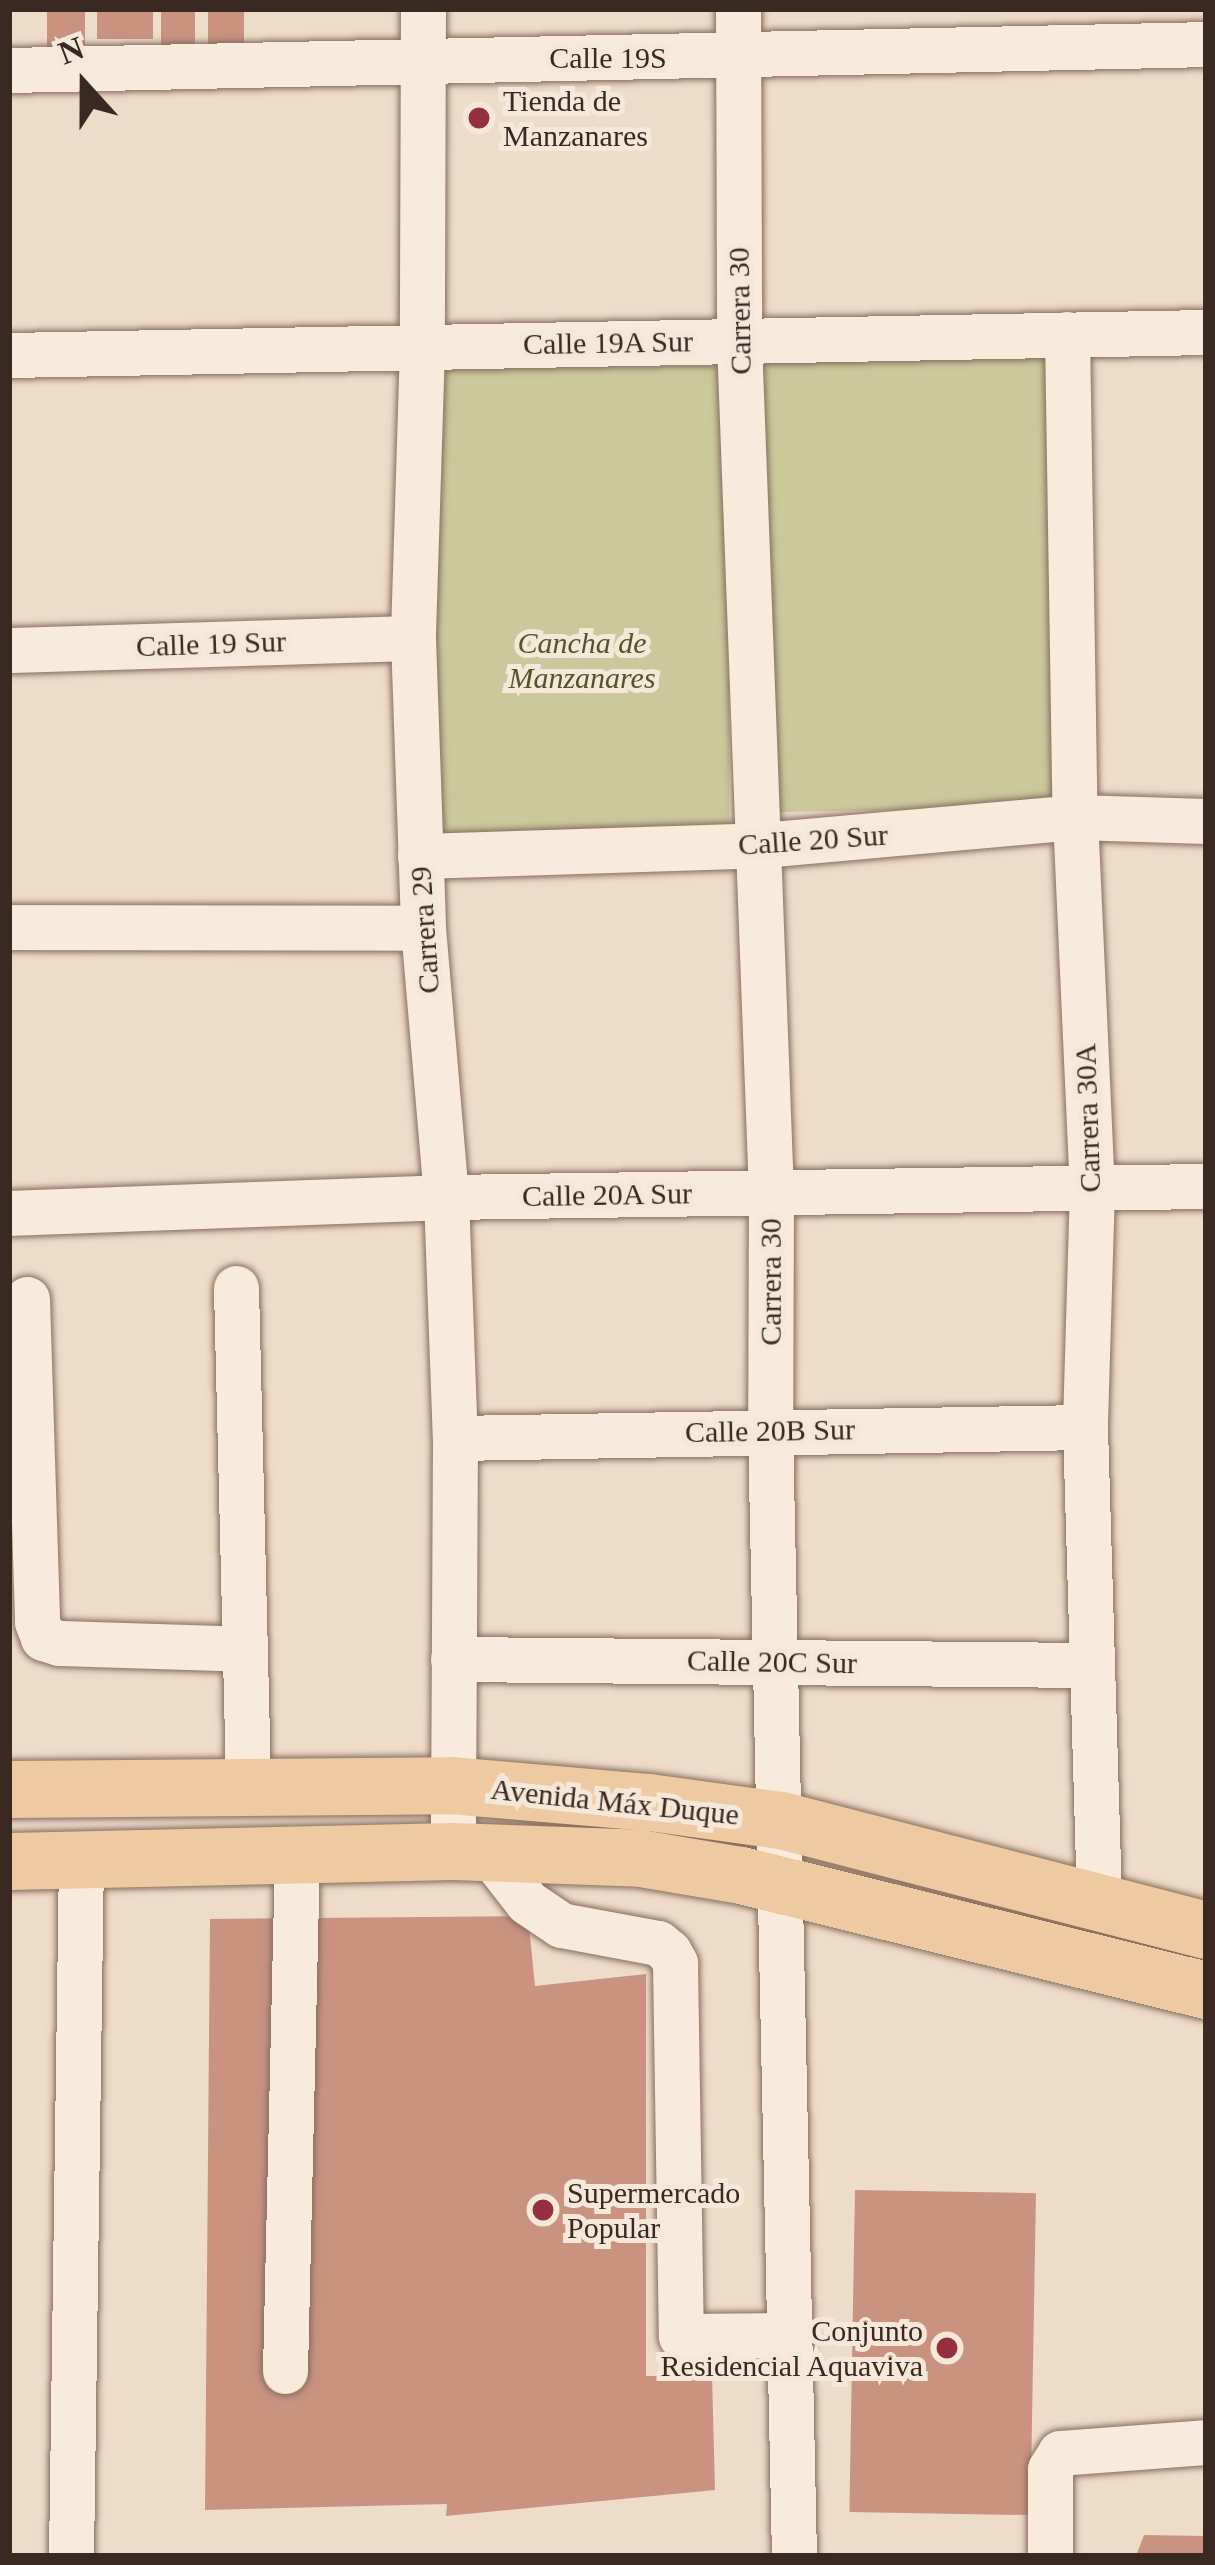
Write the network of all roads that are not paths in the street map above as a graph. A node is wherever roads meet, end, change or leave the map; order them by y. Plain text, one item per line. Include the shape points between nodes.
1 (423, 9) edge
2 (738, 9) edge
3 (1206, 44) edge
4 (738, 58) junction
5 (423, 59) junction
6 (9, 70) edge
7 (1206, 332) edge
8 (1067, 334) junction
9 (739, 340) junction
10 (422, 347) junction
11 (9, 355) edge
12 (412, 638) junction
13 (9, 650) edge
14 (1075, 817) junction
15 (1206, 821) edge
16 (762, 845) junction
17 (420, 856) junction
18 (9, 928) edge
19 (423, 928) junction
20 (1092, 1186) junction
21 (1206, 1186) edge
22 (771, 1192) junction
23 (446, 1197) junction
24 (9, 1213) edge
25 (236, 1288) dead end
26 (27, 1299) dead end
27 (1085, 1427) junction
28 (770, 1430) junction
29 (454, 1438) junction
30 (245, 1649) junction
31 (453, 1659) junction
32 (775, 1662) junction
33 (1091, 1665) junction
34 (450, 1785) junction
35 (248, 1787) junction
36 (9, 1789) edge
37 (781, 1820) junction
38 (470, 1851) junction
39 (297, 1854) junction
40 (81, 1859) junction
41 (9, 1861) edge
42 (778, 1886) junction
43 (1099, 1901) junction
44 (1206, 1930) edge
45 (1206, 1990) edge
46 (789, 2335) junction
47 (285, 2371) dead end
48 (1206, 2442) edge
49 (71, 2556) edge
50 (794, 2556) edge
51 (1051, 2556) edge

1 - 5 street, Carrera 29
2 - 4 street, Carrera 30
3 - 4 street, Calle 19S
4 - 5 street, Calle 19S
4 - 9 street, Carrera 30
5 - 6 street, Calle 19S
5 - 10 street, Carrera 29
7 - 8 street, Calle 19A Sur
8 - 9 street, Calle 19A Sur
8 - 14 street, Carrera 30A
9 - 10 street, Calle 19A Sur
9 - 16 street, Carrera 30
10 - 11 street, Calle 19A Sur
10 - 12 street, Carrera 29
12 - 13 street, Calle 19 Sur
12 - 17 street, Carrera 29
14 - 15 street, Calle 20 Sur
14 - 16 street, Calle 20 Sur
14 - 20 street, Carrera 30A
16 - 17 street, Calle 20 Sur
16 - 22 street, Carrera 30
17 - 19 street, Carrera 29
18 - 19 street
19 - 23 street, Carrera 29
20 - 21 street, Calle 20A Sur
20 - 22 street, Calle 20A Sur
20 - 27 street, Carrera 30A
22 - 23 street, Calle 20A Sur
22 - 28 street, Carrera 30
23 - 24 street, Calle 20A Sur
23 - 29 street, Carrera 29
25 - 30 street
26 - 30 street via 43,1638
27 - 28 street, Calle 20B Sur
27 - 33 street, Carrera 30A
28 - 29 street, Calle 20B Sur
28 - 32 street, Carrera 30
29 - 31 street, Carrera 29
30 - 35 street
31 - 32 street, Calle 20C Sur
31 - 34 street, Carrera 29
32 - 33 street, Calle 20C Sur
32 - 37 street, Carrera 30
33 - 43 street, Carrera 30A
34 - 35 main road, Avenida Máx Duque
34 - 37 main road, Avenida Máx Duque
34 - 38 street, Carrera 29
35 - 36 main road, Avenida Máx Duque
37 - 42 street, Carrera 30
37 - 43 main road, Avenida Máx Duque
38 - 39 main road, Avenida Máx Duque
38 - 42 main road, Avenida Máx Duque via 640,1858
38 - 46 street via 561,1925 658,1943 669,1952 681,2336
39 - 40 main road, Avenida Máx Duque
39 - 47 street
40 - 41 main road, Avenida Máx Duque
40 - 49 street
42 - 45 main road, Avenida Máx Duque
42 - 46 street, Carrera 30
43 - 44 main road, Avenida Máx Duque
46 - 50 street, Carrera 30
48 - 51 street via 1060,2453 1050,2469

